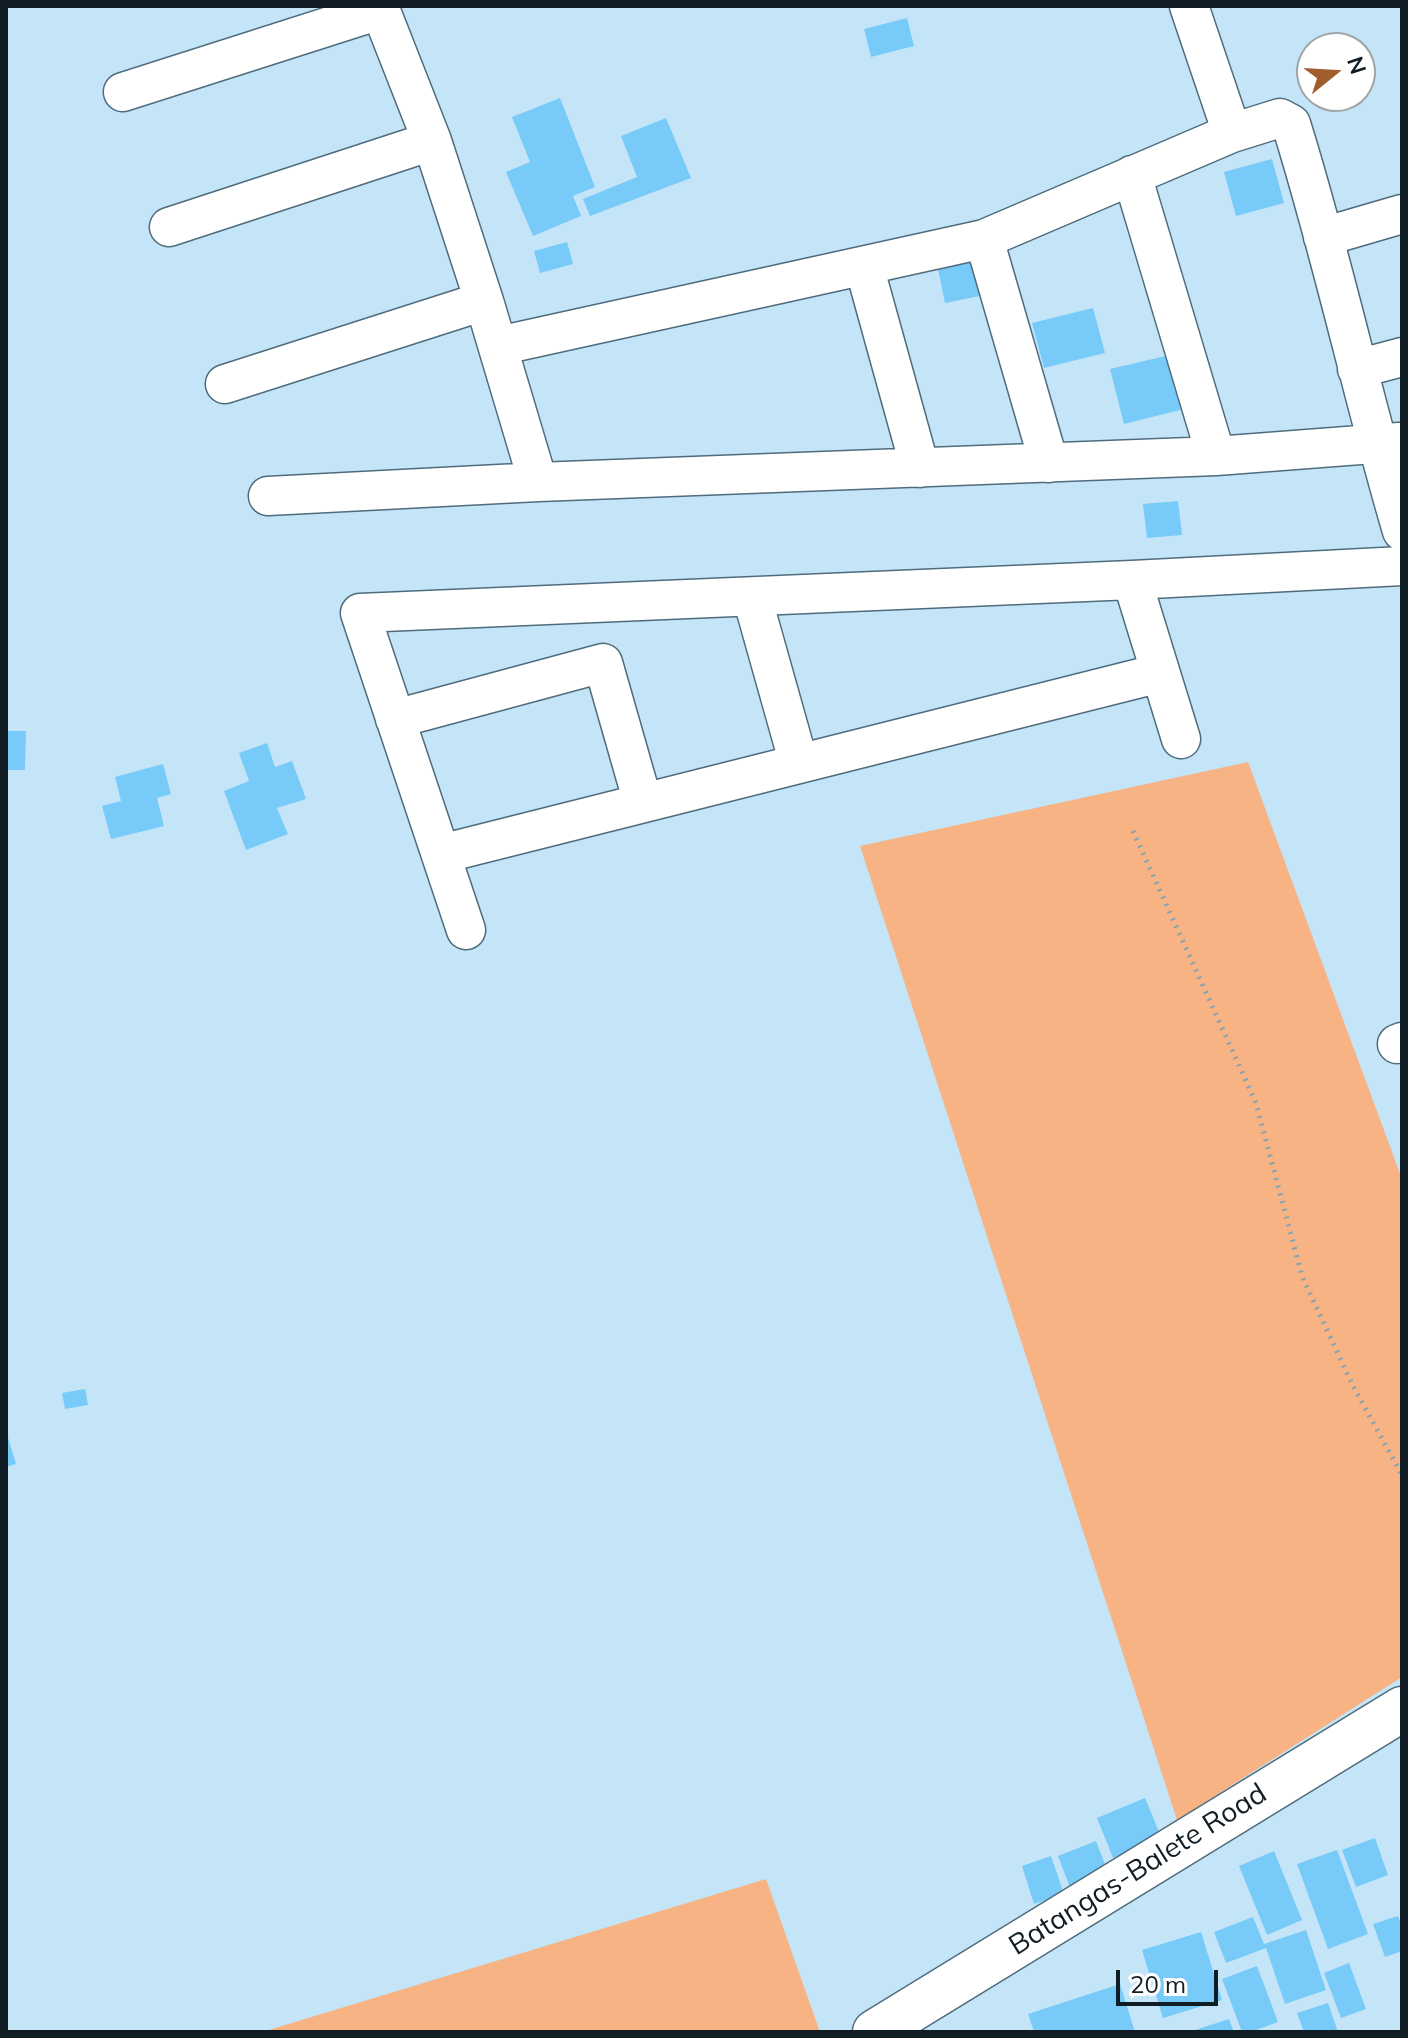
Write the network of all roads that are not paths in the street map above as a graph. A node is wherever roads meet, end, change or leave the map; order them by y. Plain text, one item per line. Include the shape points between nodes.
1 (1189, 6) edge
2 (380, 8) edge
3 (123, 92) dead end
4 (1232, 133) junction
5 (432, 141) junction
6 (1132, 175) junction
7 (1402, 214) edge
8 (169, 227) dead end
9 (1323, 237) junction
10 (984, 239) junction
11 (864, 266) junction
12 (484, 301) junction
13 (498, 346) junction
14 (1402, 357) edge
15 (1357, 369) junction
16 (225, 384) dead end
17 (1389, 443) edge
18 (1216, 456) junction
19 (1049, 463) junction
20 (920, 468) junction
21 (538, 482) junction
22 (268, 496) dead end
23 (1402, 531) edge
24 (1402, 566) edge
25 (1132, 580) junction
26 (752, 597) junction
27 (1160, 673) junction
28 (395, 719) junction
29 (1181, 739) dead end
30 (799, 764) junction
31 (643, 803) junction
32 (441, 854) junction
33 (466, 930) dead end
34 (1402, 1709) edge
35 (875, 2032) edge

1 - 4 street
2 - 3 street
2 - 5 street
4 - 6 street
4 - 9 street via 1280,118 1291,124
5 - 8 street
5 - 12 street
6 - 10 street
6 - 18 street
7 - 9 street
9 - 15 street
10 - 11 street
10 - 19 street
11 - 13 street
11 - 20 street
12 - 13 street
12 - 16 street
13 - 21 street
14 - 15 street
15 - 17 street
17 - 18 street
17 - 23 street
18 - 19 street
19 - 20 street
20 - 21 street
21 - 22 street
24 - 25 street
25 - 26 street
25 - 27 street
26 - 28 street via 360,613
26 - 30 street
27 - 29 street
27 - 30 street
28 - 31 street via 603,663
28 - 32 street
30 - 31 street
31 - 32 street
32 - 33 street
34 - 35 main road, Batangas-Balete Road

